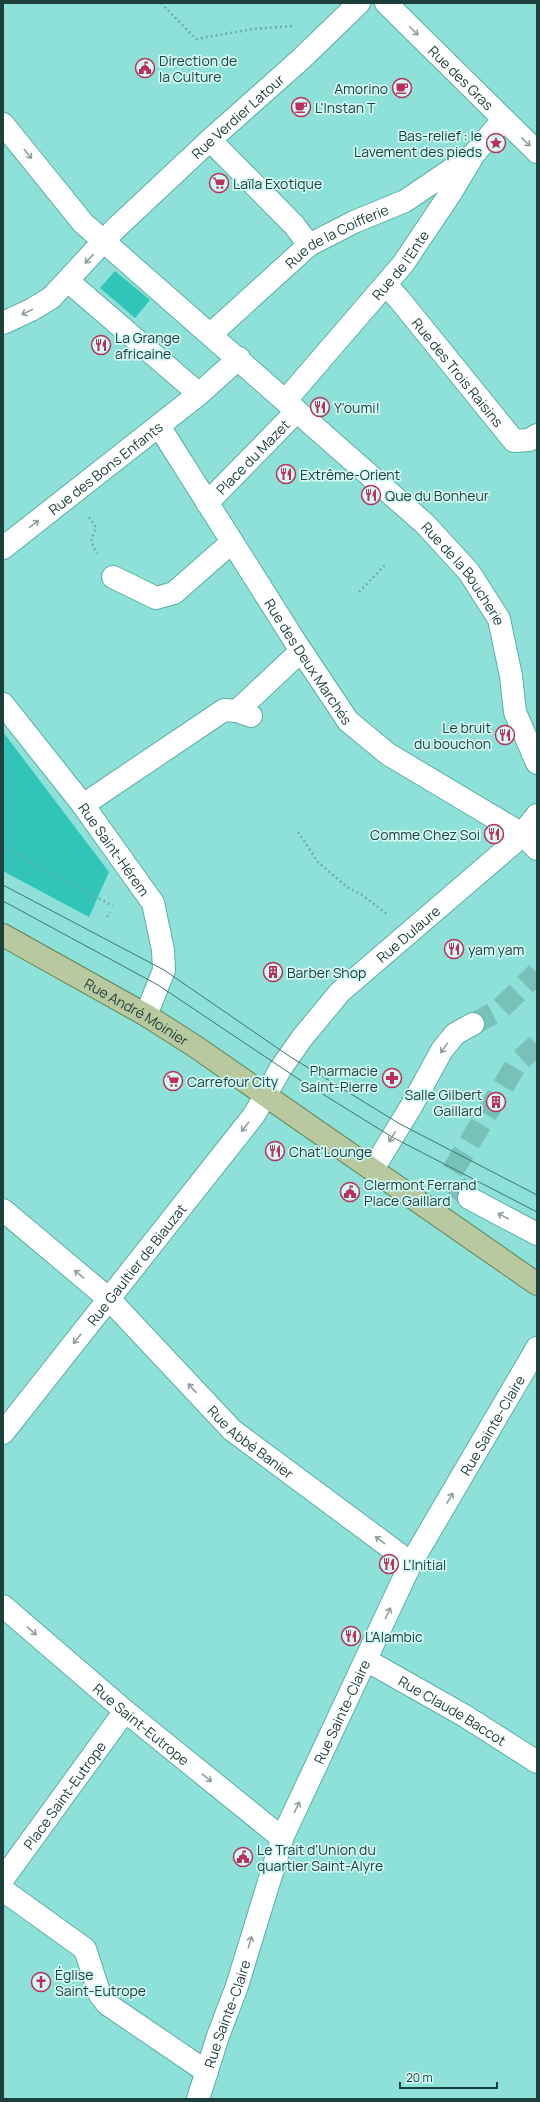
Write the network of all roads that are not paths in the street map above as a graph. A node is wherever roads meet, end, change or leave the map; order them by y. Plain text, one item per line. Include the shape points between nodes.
1 (359, 3) edge
2 (386, 3) edge
3 (503, 120) junction
4 (3, 124) edge
5 (210, 140) junction
6 (537, 152) edge
7 (474, 154) junction
8 (110, 236) junction
9 (309, 245) junction
10 (68, 281) junction
11 (386, 285) junction
12 (3, 323) edge
13 (211, 334) junction
14 (235, 354) junction
15 (195, 390) junction
16 (292, 406) junction
17 (317, 428) joint
18 (152, 432) junction
19 (537, 435) edge
20 (207, 503) junction
21 (232, 542) junction
22 (3, 548) edge
23 (112, 578) road end
24 (301, 651) junction
25 (3, 704) edge
26 (537, 763) edge
27 (83, 805) junction
28 (537, 815) edge
29 (519, 837) junction
30 (537, 849) edge
31 (3, 935) edge
32 (146, 1015) junction
33 (473, 1024) tunnel mouth
34 (266, 1095) junction
35 (373, 1169) junction
36 (469, 1198) tunnel mouth
37 (3, 1210) edge
38 (537, 1234) edge
39 (537, 1284) edge
40 (109, 1300) junction
41 (537, 1348) edge
42 (3, 1433) edge
43 (411, 1563) junction
44 (3, 1606) edge
45 (366, 1660) junction
46 (125, 1712) junction
47 (537, 1762) edge
48 (282, 1838) junction
49 (3, 1879) edge
50 (3, 1890) edge
51 (207, 2072) junction
52 (198, 2099) edge

1 - 5 street, Rue Verdier Latour via 300,60
2 -> 3 street, Rue des Gras
3 -> 6 street, Rue des Gras
3 - 7 street, Rue de l'Ente
4 -> 8 street, Place du Mazet via 83,223
5 - 8 street, Rue Verdier Latour
5 - 9 street via 294,225
7 - 9 street, Rue de la Coifferie via 405,201 354,222
7 - 11 street, Rue de l'Ente via 450,194
8 -> 10 street, Rue Verdier Latour
8 - 13 street, Place du Mazet
9 - 13 street, Rue de la Coifferie
10 -> 12 street, Rue Verdier Latour via 50,298
10 - 15 street
11 - 16 street, Rue de l'Ente via 292,393
11 - 19 street, Rue des Trois Raisins via 514,441 529,440
13 - 14 street, Place du Mazet
14 - 15 street
14 - 16 street, Place du Mazet
15 - 18 street, Rue des Bons Enfants
16 - 17 street, Place du Mazet
16 - 20 street, Place du Mazet
17 - 26 street, Rue de la Boucherie via 435,533 469,572 499,619 511,676 515,712
18 - 20 street, Rue des Deux Marchés
22 -> 18 street, Rue des Bons Enfants
20 - 21 street, Rue des Deux Marchés
21 - 23 street via 174,593 156,598
21 - 24 street, Rue des Deux Marchés
24 - 27 street via 244,713 224,710
24 - 29 street, Rue des Deux Marchés via 348,721 388,754
25 - 27 street, Rue Saint-Hérem
27 - 32 street, Rue Saint-Hérem via 153,903 163,950 164,970
28 - 29 street, Rue Dulaure
29 - 30 street, Rue des Deux Marchés
29 - 34 street, Rue Dulaure via 340,992 295,1047 275,1076
31 - 32 main road, Rue André Moinier
32 - 34 main road, Rue André Moinier
33 -> 35 street via 455,1034 442,1050
34 - 35 main road, Rue André Moinier
34 -> 40 street, Rue Gaultier de Biauzat via 254,1116
35 - 39 main road, Rue André Moinier
38 -> 36 street
40 -> 37 street, Rue Abbé Banier
40 -> 42 street, Rue Gaultier de Biauzat
43 -> 40 street, Rue Abbé Banier via 232,1430
43 -> 41 street, Rue Sainte-Claire
45 -> 43 street, Rue Sainte-Claire
44 -> 46 street, Rue Saint-Eutrope
45 - 47 street, Rue Claude Baccot via 465,1716
48 -> 45 street, Rue Sainte-Claire
46 -> 48 street, Rue Saint-Eutrope
46 - 49 street, Place Saint-Eutrope
51 -> 48 street, Rue Sainte-Claire via 237,1986
50 - 51 street via 85,1949 100,1995 107,2004
51 - 52 street, Rue Sainte-Claire

